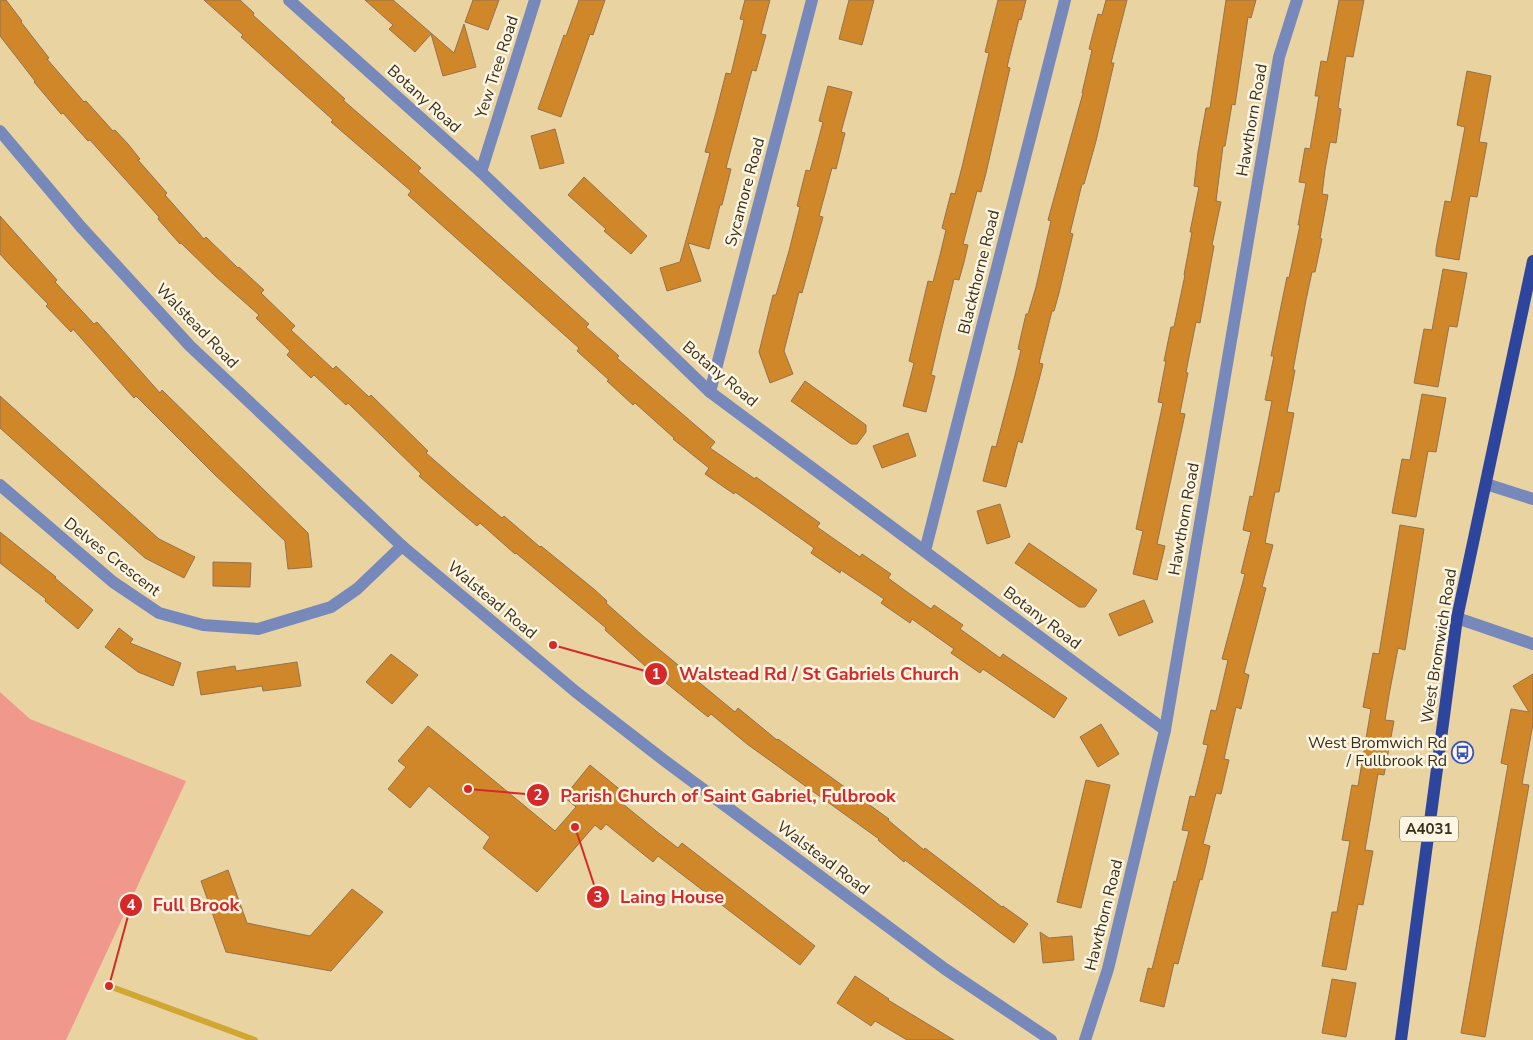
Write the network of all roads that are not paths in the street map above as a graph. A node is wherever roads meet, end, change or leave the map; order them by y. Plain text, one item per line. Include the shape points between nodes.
1 (290, 0) edge
2 (535, 0) edge
3 (812, 0) edge
4 (1065, 0) edge
5 (1297, 0) edge
6 (0, 131) edge
7 (480, 172) junction
8 (1533, 261) edge
9 (710, 392) junction
10 (1486, 484) junction
11 (0, 486) edge
12 (1533, 498) edge
13 (402, 546) junction
14 (926, 551) junction
15 (1457, 618) junction
16 (1533, 644) edge
17 (1166, 730) junction
18 (1051, 1040) edge
19 (1085, 1040) edge
20 (1401, 1040) edge

1 - 7 street, Botany Road
2 - 7 street, Yew Tree Road
3 - 9 street, Sycamore Road
4 - 14 street, Blackthorne Road
5 - 17 street, Hawthorn Road via 1279,57
6 - 13 street, Walstead Road via 81,227 190,346
7 - 9 street, Botany Road
8 - 10 main road, West Bromwich Road / A4031
9 - 14 street, Botany Road
10 - 12 street
10 - 15 main road, West Bromwich Road / A4031
11 - 13 street, Delves Crescent via 113,582 159,613 203,625 258,629 330,607 357,588
13 - 18 street, Walstead Road via 576,692 665,761 946,969
14 - 17 street, Botany Road
15 - 16 street
15 - 20 main road, West Bromwich Road / A4031
17 - 19 street, Hawthorn Road via 1108,969

